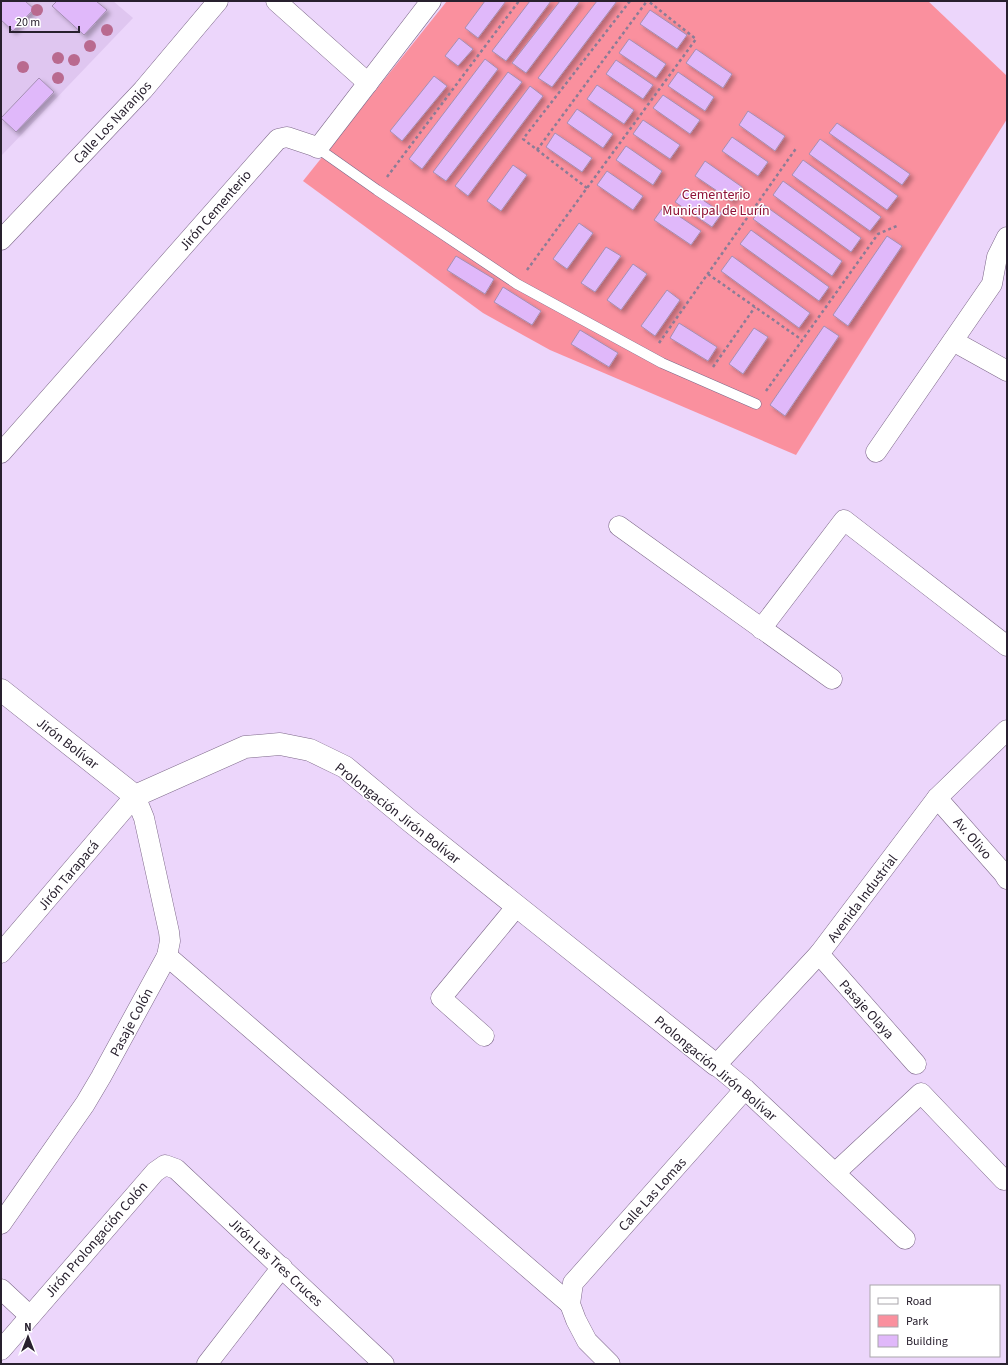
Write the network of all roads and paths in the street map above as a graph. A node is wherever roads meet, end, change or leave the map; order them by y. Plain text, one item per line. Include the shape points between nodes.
1 (218, 1) edge
2 (276, 1) edge
3 (431, 1) edge
4 (519, 1) edge
5 (630, 1) edge
6 (648, 1) edge
7 (368, 83) junction
8 (314, 146) junction
9 (796, 147) dead end
10 (537, 150) junction
11 (587, 188) junction
12 (377, 190) junction
13 (899, 224) dead end
14 (1007, 237) edge
15 (1, 240) edge
16 (708, 274) junction
17 (517, 284) junction
18 (755, 307) junction
19 (802, 340) junction
20 (953, 341) junction
21 (650, 356) junction
22 (1007, 371) edge
23 (704, 381) junction
24 (756, 404) joint
25 (876, 452) dead end
26 (1, 453) edge
27 (619, 526) dead end
28 (761, 629) junction
29 (1007, 646) edge
30 (832, 679) dead end
31 (1, 690) edge
32 (1007, 730) edge
33 (135, 796) junction
34 (937, 798) junction
35 (1007, 878) edge
36 (517, 906) junction
37 (1, 953) edge
38 (819, 954) junction
39 (167, 956) junction
40 (484, 1036) dead end
41 (916, 1064) dead end
42 (716, 1065) junction
43 (745, 1089) junction
44 (165, 1165) joint
45 (835, 1173) junction
46 (1004, 1180) dead end
47 (1, 1224) edge
48 (905, 1239) dead end
49 (282, 1267) junction
50 (1, 1289) edge
51 (570, 1304) junction
52 (30, 1316) junction
53 (1, 1350) edge
54 (608, 1363) edge
55 (207, 1364) edge
56 (384, 1364) edge

1 - 15 street, Calle Los Naranjos via 143,90
2 - 7 street
3 - 7 street
4 - 12 path
5 - 10 path via 523,139
6 - 10 path
6 - 11 path via 696,39
7 - 8 street via 318,148
8 - 12 lane
8 - 26 street, Jirón Cementerio via 287,137 278,139
9 - 16 path
10 - 11 path
11 - 17 path
12 - 17 lane
13 - 19 path via 878,234
14 - 20 street via 997,257 992,284
16 - 18 path
16 - 21 path
17 - 21 lane
18 - 19 path
18 - 23 path
19 - 24 path
20 - 22 street
20 - 25 street
21 - 23 lane
23 - 24 lane
27 - 28 street
28 - 29 street via 844,520
28 - 30 street
31 - 33 street, Jirón Bolívar
32 - 34 street, Avenida Industrial
33 - 36 street, Prolongación Jirón Bolívar via 245,748 280,744 310,750 345,767
33 - 37 street, Jirón Tarapacá
33 - 39 street, Pasaje Colón via 144,818 170,941
34 - 35 street, Av. Olivo
34 - 38 street, Avenida Industrial
36 - 40 street via 440,998
36 - 42 street, Prolongación Jirón Bolívar
38 - 41 street, Pasaje Olaya
38 - 42 street, Avenida Industrial
39 - 47 street, Pasaje Colón via 85,1104
39 - 51 street
42 - 43 street, Prolongación Jirón Bolívar
43 - 45 street, Prolongación Jirón Bolívar
43 - 51 street, Calle Las Lomas via 574,1283
44 - 49 street, Jirón Las Tres Cruces via 176,1169
44 - 52 street, Jirón Prolongación Colón via 155,1172
45 - 46 street via 921,1093
45 - 48 street, Prolongación Jirón Bolívar
49 - 55 street
49 - 56 street, Jirón Las Tres Cruces
50 - 52 street
51 - 54 street via 587,1341
52 - 53 street, Jirón Prolongación Colón

